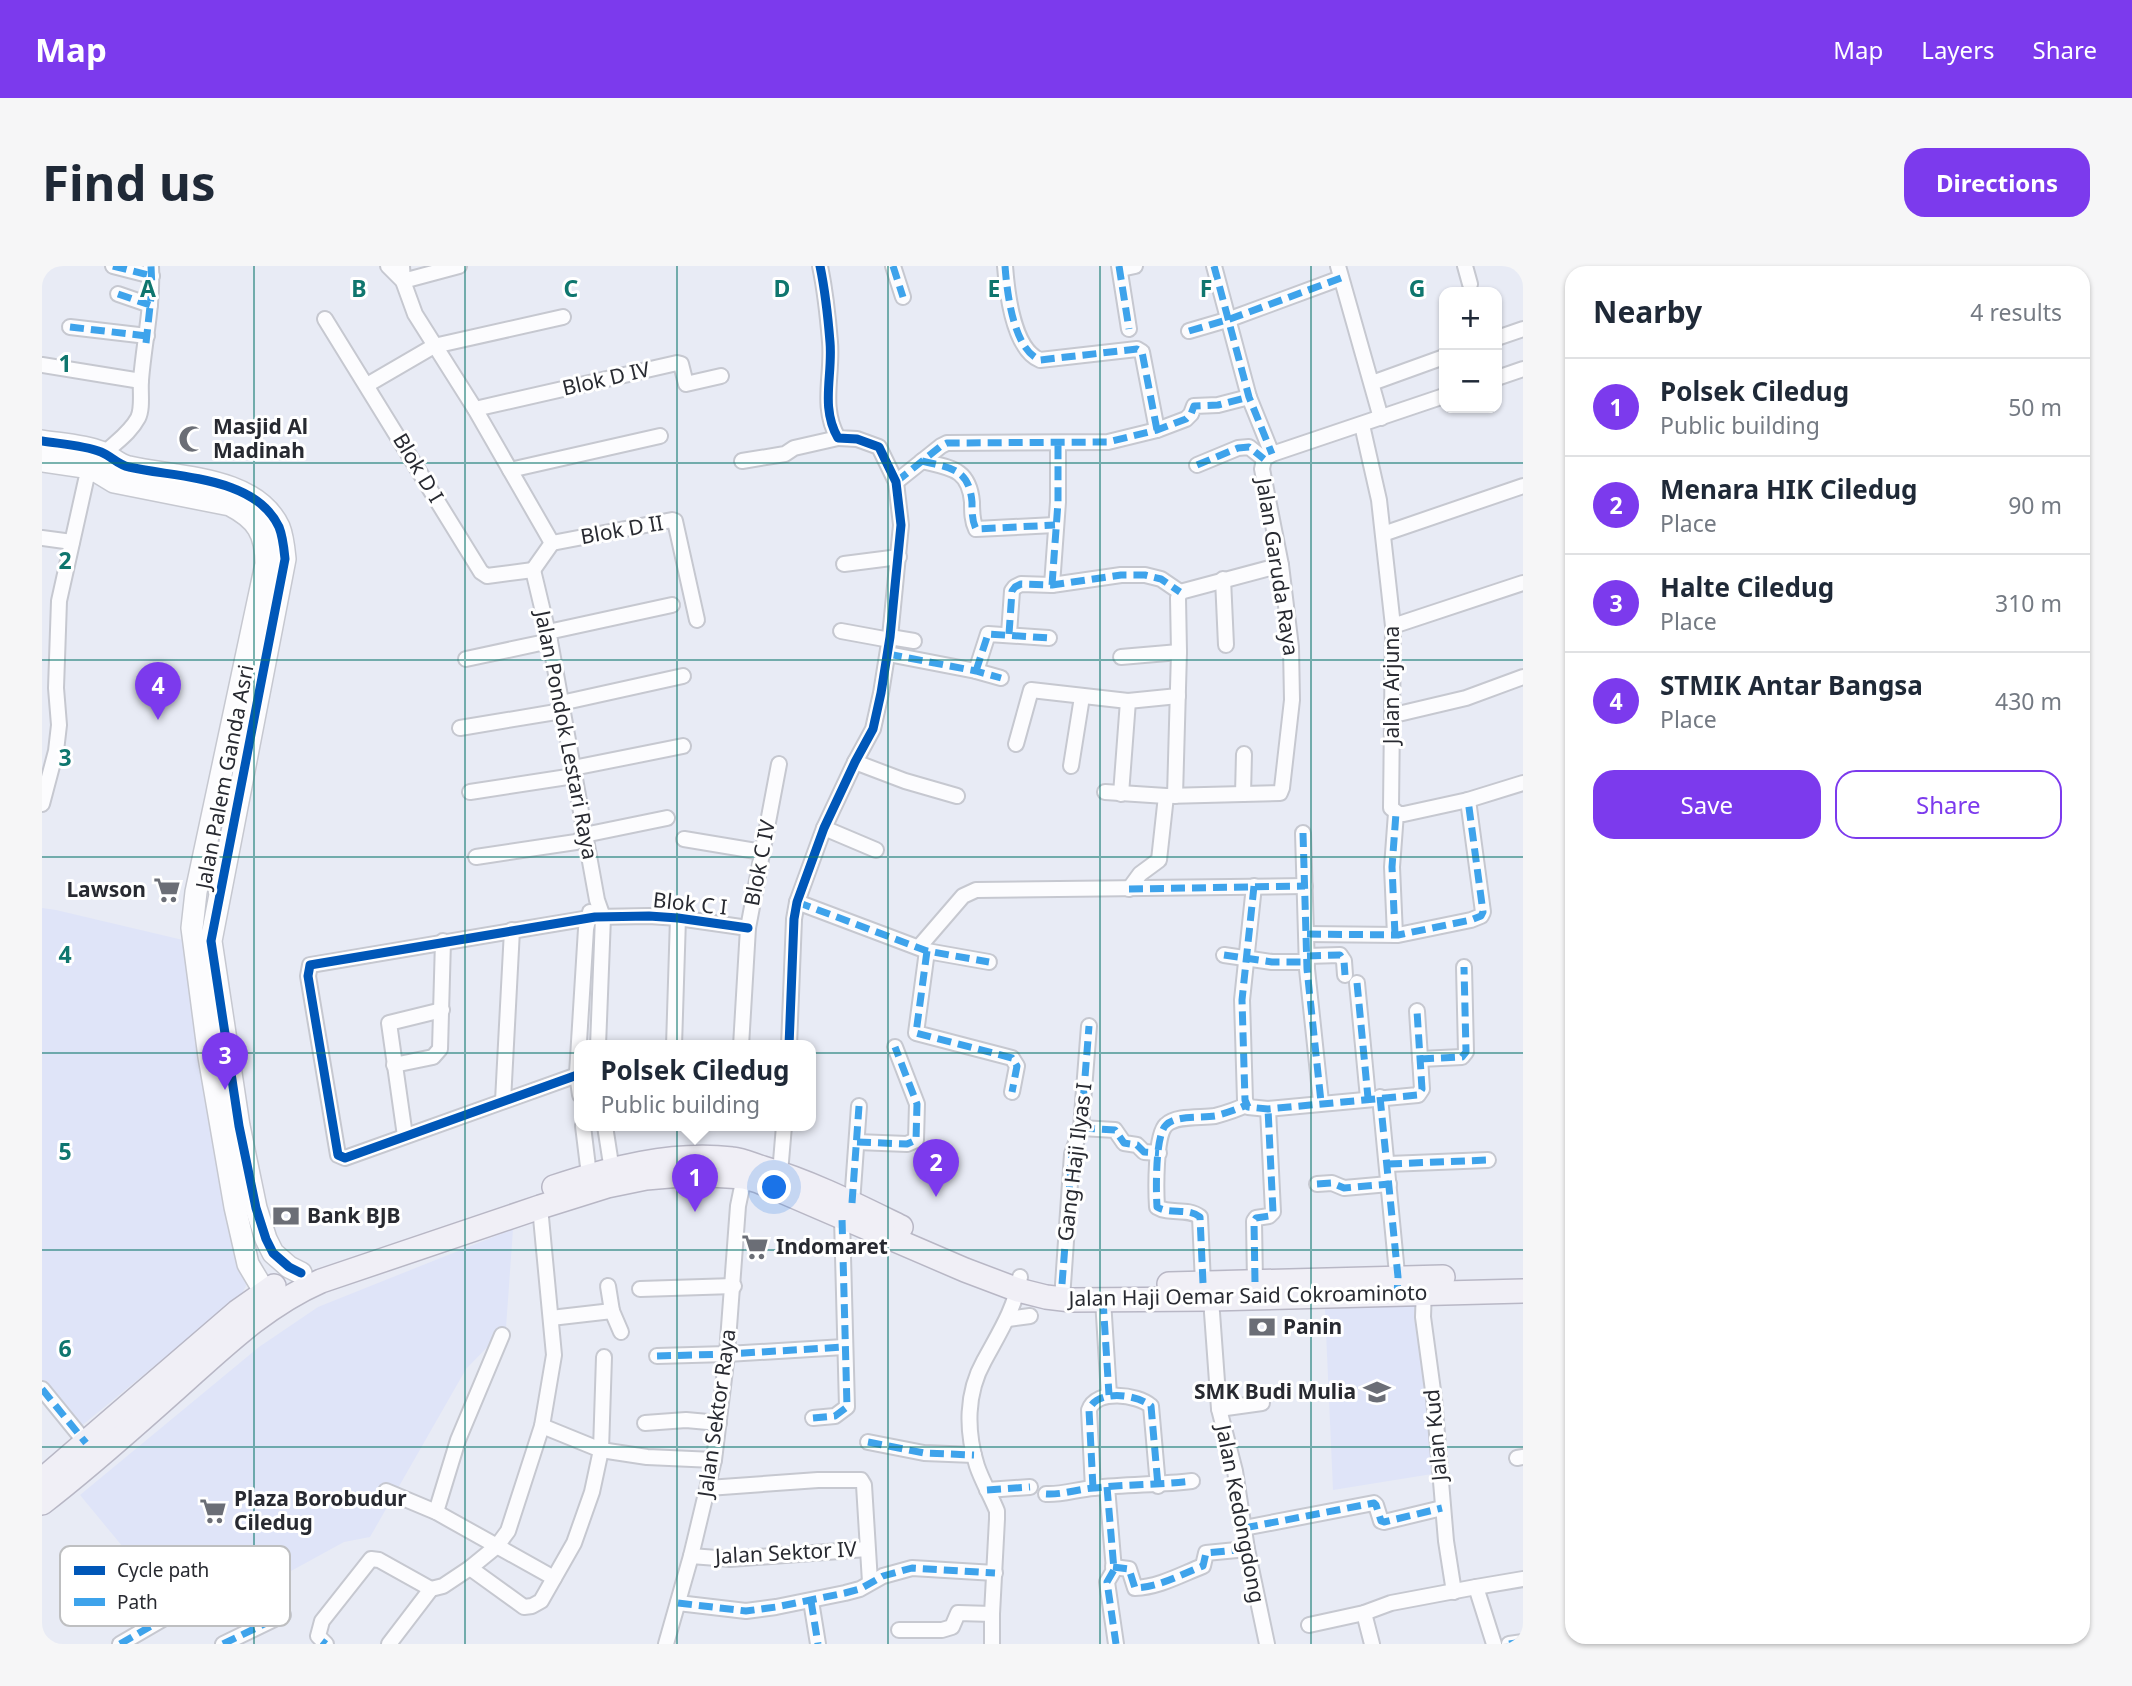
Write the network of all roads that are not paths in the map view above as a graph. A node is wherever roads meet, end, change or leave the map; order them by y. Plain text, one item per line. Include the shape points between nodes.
1 (113, 266) edge
2 (388, 266) edge
3 (459, 266) edge
4 (820, 266) edge
5 (893, 266) edge
6 (1005, 266) edge
7 (1214, 266) edge
8 (1465, 266) edge
9 (1125, 267) edge
10 (152, 271) edge
11 (1340, 272) edge
12 (402, 273) edge
13 (1470, 284) dead end
14 (118, 294) dead end
15 (903, 297) dead end
16 (150, 305) junction
17 (563, 317) dead end
18 (325, 319) dead end
19 (1230, 319) junction
20 (70, 327) dead end
21 (1129, 329) dead end
22 (1523, 329) edge
23 (1189, 331) dead end
24 (147, 336) junction
25 (1502, 336) edge
26 (434, 346) junction
27 (1439, 359) edge
28 (42, 365) edge
29 (1522, 374) edge
30 (721, 376) dead end
31 (1502, 377) edge
32 (141, 381) junction
33 (1371, 383) junction
34 (367, 385) junction
35 (1249, 397) junction
36 (1439, 398) edge
37 (475, 409) junction
38 (1381, 418) junction
39 (1362, 425) junction
40 (1157, 430) junction
41 (660, 436) dead end
42 (838, 438) junction
43 (42, 441) edge
44 (1059, 443) junction
45 (1268, 457) junction
46 (97, 460) junction
47 (42, 461) edge
48 (742, 461) dead end
49 (922, 461) junction
50 (1197, 466) dead end
51 (510, 470) junction
52 (896, 482) junction
53 (1523, 486) edge
54 (1055, 525) junction
55 (1383, 534) junction
56 (42, 538) edge
57 (72, 542) junction
58 (552, 543) junction
59 (899, 557) junction
60 (844, 564) dead end
61 (1281, 565) junction
62 (533, 570) junction
63 (1223, 579) junction
64 (1523, 583) edge
65 (1052, 585) junction
66 (1180, 592) junction
67 (672, 605) dead end
68 (42, 613) edge
69 (58, 615) junction
70 (697, 620) dead end
71 (1393, 626) junction
72 (841, 631) dead end
73 (1009, 634) junction
74 (549, 636) junction
75 (1049, 638) dead end
76 (914, 640) dead end
77 (890, 643) junction
78 (1226, 645) dead end
79 (1179, 652) junction
80 (1121, 657) dead end
81 (466, 659) dead end
82 (976, 671) junction
83 (683, 676) dead end
84 (1523, 677) edge
85 (1001, 678) dead end
86 (49, 687) edge
87 (1178, 696) junction
88 (1082, 697) junction
89 (1128, 701) junction
90 (561, 707) junction
91 (1394, 715) junction
92 (460, 728) dead end
93 (1016, 744) dead end
94 (683, 746) dead end
95 (1244, 754) dead end
96 (855, 762) junction
97 (779, 764) dead end
98 (1071, 766) dead end
99 (574, 772) junction
100 (1523, 783) edge
101 (1105, 792) dead end
102 (470, 793) dead end
103 (1121, 794) junction
104 (1243, 794) junction
105 (957, 796) dead end
106 (1171, 796) junction
107 (1468, 800) junction
108 (42, 804) edge
109 (1396, 813) junction
110 (667, 818) dead end
111 (824, 828) junction
112 (1303, 833) dead end
113 (585, 838) junction
114 (684, 839) dead end
115 (876, 850) dead end
116 (762, 852) junction
117 (476, 857) dead end
118 (1254, 886) junction
119 (1305, 886) junction
120 (1129, 889) junction
121 (597, 900) junction
122 (796, 901) junction
123 (603, 917) junction
124 (678, 918) junction
125 (587, 919) junction
126 (748, 928) junction
127 (512, 930) junction
128 (1307, 934) junction
129 (1395, 935) junction
130 (443, 941) junction
131 (923, 949) junction
132 (1224, 955) dead end
133 (1307, 959) junction
134 (1248, 960) junction
135 (989, 962) dead end
136 (1464, 967) dead end
137 (442, 1010) junction
138 (1417, 1011) dead end
139 (1089, 1026) dead end
140 (580, 1040) edge
141 (598, 1040) edge
142 (674, 1040) edge
143 (741, 1040) edge
144 (789, 1040) edge
145 (895, 1047) dead end
146 (1420, 1059) junction
147 (394, 1065) junction
148 (574, 1075) edge
149 (1012, 1092) dead end
150 (1374, 1097) junction
151 (503, 1101) junction
152 (1321, 1102) junction
153 (1246, 1105) junction
154 (859, 1106) dead end
155 (1268, 1109) junction
156 (230, 1127) junction
157 (1081, 1128) junction
158 (585, 1131) edge
159 (605, 1131) edge
160 (784, 1131) edge
161 (405, 1136) junction
162 (858, 1142) junction
163 (1159, 1153) junction
164 (1488, 1160) dead end
165 (1388, 1164) junction
166 (780, 1173) junction
167 (744, 1177) junction
168 (601, 1180) junction
169 (1317, 1184) dead end
170 (1390, 1184) junction
171 (540, 1207) junction
172 (847, 1210) junction
173 (301, 1273) junction
174 (1523, 1276) edge
175 (1255, 1282) junction
176 (1019, 1284) junction
177 (1424, 1285) junction
178 (608, 1286) dead end
179 (733, 1286) junction
180 (1398, 1286) junction
181 (1325, 1288) junction
182 (640, 1289) dead end
183 (1207, 1291) junction
184 (1062, 1292) junction
185 (1523, 1292) edge
186 (269, 1299) junction
187 (1103, 1300) junction
188 (612, 1311) junction
189 (1030, 1316) dead end
190 (551, 1318) junction
191 (1009, 1319) junction
192 (621, 1332) dead end
193 (502, 1335) dead end
194 (844, 1347) junction
195 (727, 1354) junction
196 (604, 1356) dead end
197 (657, 1356) dead end
198 (42, 1389) edge
199 (1109, 1395) junction
200 (1262, 1403) dead end
201 (1219, 1409) junction
202 (813, 1418) dead end
203 (645, 1423) dead end
204 (719, 1423) junction
205 (542, 1426) junction
206 (86, 1443) junction
207 (868, 1443) dead end
208 (601, 1450) junction
209 (974, 1455) junction
210 (714, 1460) junction
211 (42, 1480) edge
212 (1192, 1481) dead end
213 (1158, 1486) junction
214 (1030, 1487) dead end
215 (708, 1488) junction
216 (1100, 1488) junction
217 (987, 1490) junction
218 (386, 1491) dead end
219 (1046, 1494) dead end
220 (42, 1503) edge
221 (1442, 1508) junction
222 (436, 1512) junction
223 (1244, 1528) junction
224 (497, 1546) junction
225 (867, 1549) junction
226 (1247, 1549) junction
227 (691, 1556) junction
228 (1113, 1567) junction
229 (470, 1568) junction
230 (996, 1573) junction
231 (554, 1578) junction
232 (1523, 1579) edge
233 (870, 1582) junction
234 (1476, 1587) junction
235 (430, 1589) junction
236 (1454, 1592) junction
237 (811, 1601) junction
238 (678, 1603) junction
239 (1364, 1613) junction
240 (992, 1614) junction
241 (1309, 1625) dead end
242 (151, 1626) edge
243 (260, 1626) edge
244 (899, 1630) dead end
245 (1523, 1642) edge
246 (120, 1644) edge
247 (223, 1644) edge
248 (326, 1644) edge
249 (389, 1644) edge
250 (666, 1644) edge
251 (818, 1644) edge
252 (992, 1644) edge
253 (1116, 1644) edge
254 (1267, 1644) edge
255 (1372, 1644) edge
256 (1494, 1644) edge
257 (1509, 1644) edge

1 - 10 street
2 - 12 street
3 - 12 street
4 - 42 street via 831,344 827,405
5 - 15 street
6 - 40 street via 1012,315 1036,359 1140,350
7 - 19 street
8 - 13 street
9 - 21 street
10 - 16 street
11 - 19 street
11 - 33 street
12 - 26 street via 415,314
14 - 16 street
16 - 24 street
17 - 26 street
18 - 34 street, Blok D I
19 - 23 street
19 - 35 street
20 - 24 street
22 - 25 street
24 - 32 street
26 - 34 street
26 - 37 street
27 - 33 street
28 - 32 street
29 - 31 street
30 - 37 street, Blok D IV via 686,384 677,363
32 - 46 street via 137,420
33 - 38 street
34 - 62 street, Blok D I via 481,572 487,576
35 - 40 street via 1194,406 1189,417
35 - 45 street
36 - 38 street, Jalan Garuda Raya
37 - 51 street
38 - 39 street, Jalan Garuda Raya
39 - 45 street, Jalan Garuda Raya
39 - 55 street, Jalan Arjuna
40 - 44 street via 1108,442
41 - 51 street
42 - 48 street
42 - 52 street via 879,447
43 - 46 street, Jalan Palem Ganda Asri
44 - 49 street via 947,443
44 - 54 street
45 - 50 street via 1249,447 1238,448
45 - 61 street, Jalan Garuda Raya via 1262,469
46 - 47 street, Jalan Palem Ganda Asri
46 - 57 street via 86,480
46 - 156 street, Jalan Palem Ganda Asri via 120,474 230,505 247,514 266,547 192,928
49 - 52 street
49 - 54 street via 962,474 971,491 976,530
51 - 58 street
52 - 59 street
53 - 55 street
54 - 65 street
55 - 71 street, Jalan Arjuna
56 - 57 street
57 - 69 street
58 - 62 street
58 - 70 street, Blok D II via 675,521
59 - 60 street
59 - 77 street
61 - 63 street
61 - 104 street, Jalan Garuda Raya via 1293,677 1282,788 1276,794
62 - 74 street, Jalan Pondok Lestari Raya
63 - 66 street
63 - 78 street
64 - 71 street
65 - 66 street via 1145,575
65 - 73 street via 1015,587
66 - 79 street
67 - 74 street
68 - 69 street
69 - 86 street
71 - 91 street, Jalan Arjuna
72 - 77 street
73 - 75 street
73 - 82 street via 988,634
74 - 81 street
74 - 90 street, Jalan Pondok Lestari Raya
76 - 77 street
77 - 82 street
77 - 96 street via 873,729
79 - 80 street
79 - 87 street
82 - 85 street
83 - 90 street
84 - 91 street via 1466,698
86 - 108 street via 59,724
87 - 89 street
87 - 106 street
88 - 89 street
88 - 93 street via 1031,690
88 - 98 street
89 - 103 street
90 - 92 street
90 - 99 street, Jalan Pondok Lestari Raya
91 - 109 street, Jalan Arjuna via 1390,802
94 - 99 street
95 - 104 street
96 - 105 street
96 - 111 street
97 - 116 street, Blok C IV
99 - 102 street
99 - 113 street, Jalan Pondok Lestari Raya
100 - 107 street
101 - 103 street, Jalan Garuda Raya
103 - 106 street, Jalan Garuda Raya
104 - 106 street, Jalan Garuda Raya
106 - 120 street via 1159,860
107 - 109 street
107 - 129 street via 1483,915
109 - 129 street, Jalan Arjuna via 1392,867
110 - 113 street
111 - 115 street
111 - 122 street
112 - 119 street
113 - 117 street
113 - 121 street, Jalan Pondok Lestari Raya
114 - 116 street
116 - 126 street, Blok C IV
118 - 119 street
118 - 120 street
118 - 134 street
119 - 128 street
120 - 131 street via 976,890 963,896
121 - 123 street, Jalan Pondok Lestari Raya
121 - 125 street
122 - 131 street
122 - 144 street
123 - 124 street, Blok C I
123 - 125 street, Blok C I
123 - 141 street, Jalan Pondok Lestari Raya
124 - 126 street, Blok C I
124 - 142 street
125 - 127 street, Blok C I
125 - 140 street
126 - 143 street, Blok C IV
127 - 130 street, Blok C I
127 - 151 street
128 - 129 street
128 - 133 street
130 - 137 street
130 - 161 street, Blok C I via 310,965 308,976 338,1155 345,1158
131 - 135 street
131 - 149 street via 916,1033 1013,1058 1017,1066
132 - 134 street
133 - 134 street
133 - 150 street via 1340,955 1344,961
133 - 152 street
134 - 153 street via 1242,1000
136 - 146 street via 1466,1052
137 - 147 street via 437,1055
137 - 147 street via 389,1023
138 - 146 street
139 - 157 street, Gang Haji Ilyas I
145 - 162 street via 917,1104 916,1140 907,1144
146 - 150 street via 1421,1093
147 - 161 street
148 - 151 street
150 - 152 street
150 - 165 street
151 - 161 street
152 - 155 street
153 - 155 street
153 - 163 street via 1218,1115 1170,1122 1162,1131
154 - 162 street
155 - 175 street via 1273,1212 1254,1221
156 - 173 street, Jalan Palem Ganda Asri via 266,1239 282,1262
156 - 186 street, Jalan Palem Ganda Asri via 237,1220 248,1264
157 - 163 street via 1114,1130 1124,1143
157 - 184 street, Gang Haji Ilyas I via 1072,1154
158 - 168 street
159 - 168 street
160 - 166 street
162 - 172 street
163 - 183 street, Jalan Kedongdong via 1157,1207 1200,1217
164 - 165 street
165 - 170 street
166 - 168 main road, Jalan Haji Oemar Said Cokroaminoto via 734,1159 692,1158
166 - 172 main road, Jalan Haji Oemar Said Cokroaminoto
167 - 168 main road, Jalan Haji Oemar Said Cokroaminoto via 693,1174
167 - 172 main road, Jalan Haji Oemar Said Cokroaminoto
167 - 179 street, Jalan Sektor Raya
168 - 171 main road, Jalan Haji Oemar Said Cokroaminoto
168 - 173 main road, Jalan Haji Oemar Said Cokroaminoto
169 - 170 street via 1344,1188
170 - 180 street
171 - 186 main road, Jalan Haji Oemar Said Cokroaminoto
171 - 190 street
172 - 176 main road, Jalan Haji Oemar Said Cokroaminoto
172 - 194 street
173 - 186 main road, Jalan Haji Oemar Said Cokroaminoto
174 - 177 main road, Jalan Haji Oemar Said Cokroaminoto
175 - 181 main road, Jalan Haji Oemar Said Cokroaminoto
175 - 183 main road, Jalan Haji Oemar Said Cokroaminoto
176 - 184 main road, Jalan Haji Oemar Said Cokroaminoto
176 - 191 street
177 - 180 main road, Jalan Haji Oemar Said Cokroaminoto
177 - 185 main road, Jalan Haji Oemar Said Cokroaminoto
177 - 221 street, Jalan Kud via 1423,1317
178 - 188 street
179 - 182 street
179 - 195 street, Jalan Sektor Raya
180 - 181 main road, Jalan Haji Oemar Said Cokroaminoto
181 - 183 main road, Jalan Haji Oemar Said Cokroaminoto
183 - 184 main road, Jalan Haji Oemar Said Cokroaminoto via 1096,1286
183 - 187 main road, Jalan Haji Oemar Said Cokroaminoto
183 - 201 street, Jalan Kedongdong
184 - 187 main road, Jalan Haji Oemar Said Cokroaminoto
186 - 206 main road, Jalan Haji Oemar Said Cokroaminoto via 237,1312
186 - 220 main road, Jalan Haji Oemar Said Cokroaminoto via 246,1326
187 - 199 street
188 - 190 street
188 - 192 street
189 - 191 street
190 - 205 street via 554,1355
191 - 209 street via 970,1393
193 - 222 street via 458,1440
194 - 195 street
194 - 202 street via 847,1407 835,1416
195 - 197 street
195 - 204 street, Jalan Sektor Raya
196 - 208 street
198 - 206 street
199 - 213 street via 1151,1406
199 - 216 street via 1089,1410
200 - 201 street
201 - 223 street, Jalan Kedongdong
203 - 204 street
204 - 210 street, Jalan Sektor Raya
205 - 208 street
205 - 224 street via 508,1531
206 - 211 main road, Jalan Haji Oemar Said Cokroaminoto
207 - 209 street
208 - 210 street
208 - 231 street via 574,1543
209 - 217 street
210 - 215 street, Jalan Sektor Raya
212 - 213 street
213 - 216 street
214 - 217 street
215 - 225 street, Jalan Sektor IV via 861,1480
215 - 227 street, Jalan Sektor Raya
216 - 219 street
216 - 228 street
217 - 230 street via 998,1519
218 - 222 street
221 - 223 street via 1384,1522 1374,1503
221 - 236 street, Jalan Kud
222 - 224 street
223 - 226 street, Jalan Kedongdong
224 - 229 street
224 - 231 street
225 - 227 street, Jalan Sektor IV via 730,1559
225 - 233 street
226 - 228 street via 1206,1553 1203,1566 1159,1585 1135,1588 1129,1569
226 - 254 street, Jalan Kedongdong
227 - 238 street, Jalan Sektor Raya
228 - 253 street via 1107,1582
229 - 231 street via 524,1607 541,1601
229 - 235 street
230 - 233 street via 912,1568
230 - 240 street
232 - 234 street
233 - 237 street
234 - 236 street
234 - 256 street
235 - 248 street via 371,1559 322,1621 318,1636
235 - 249 street
236 - 239 street via 1391,1603
237 - 238 street via 746,1611
237 - 251 street
238 - 250 street, Jalan Sektor Raya
239 - 241 street
239 - 255 street
240 - 244 street via 960,1612 952,1627 944,1630
240 - 252 street
242 - 246 street
243 - 247 street
245 - 257 street

